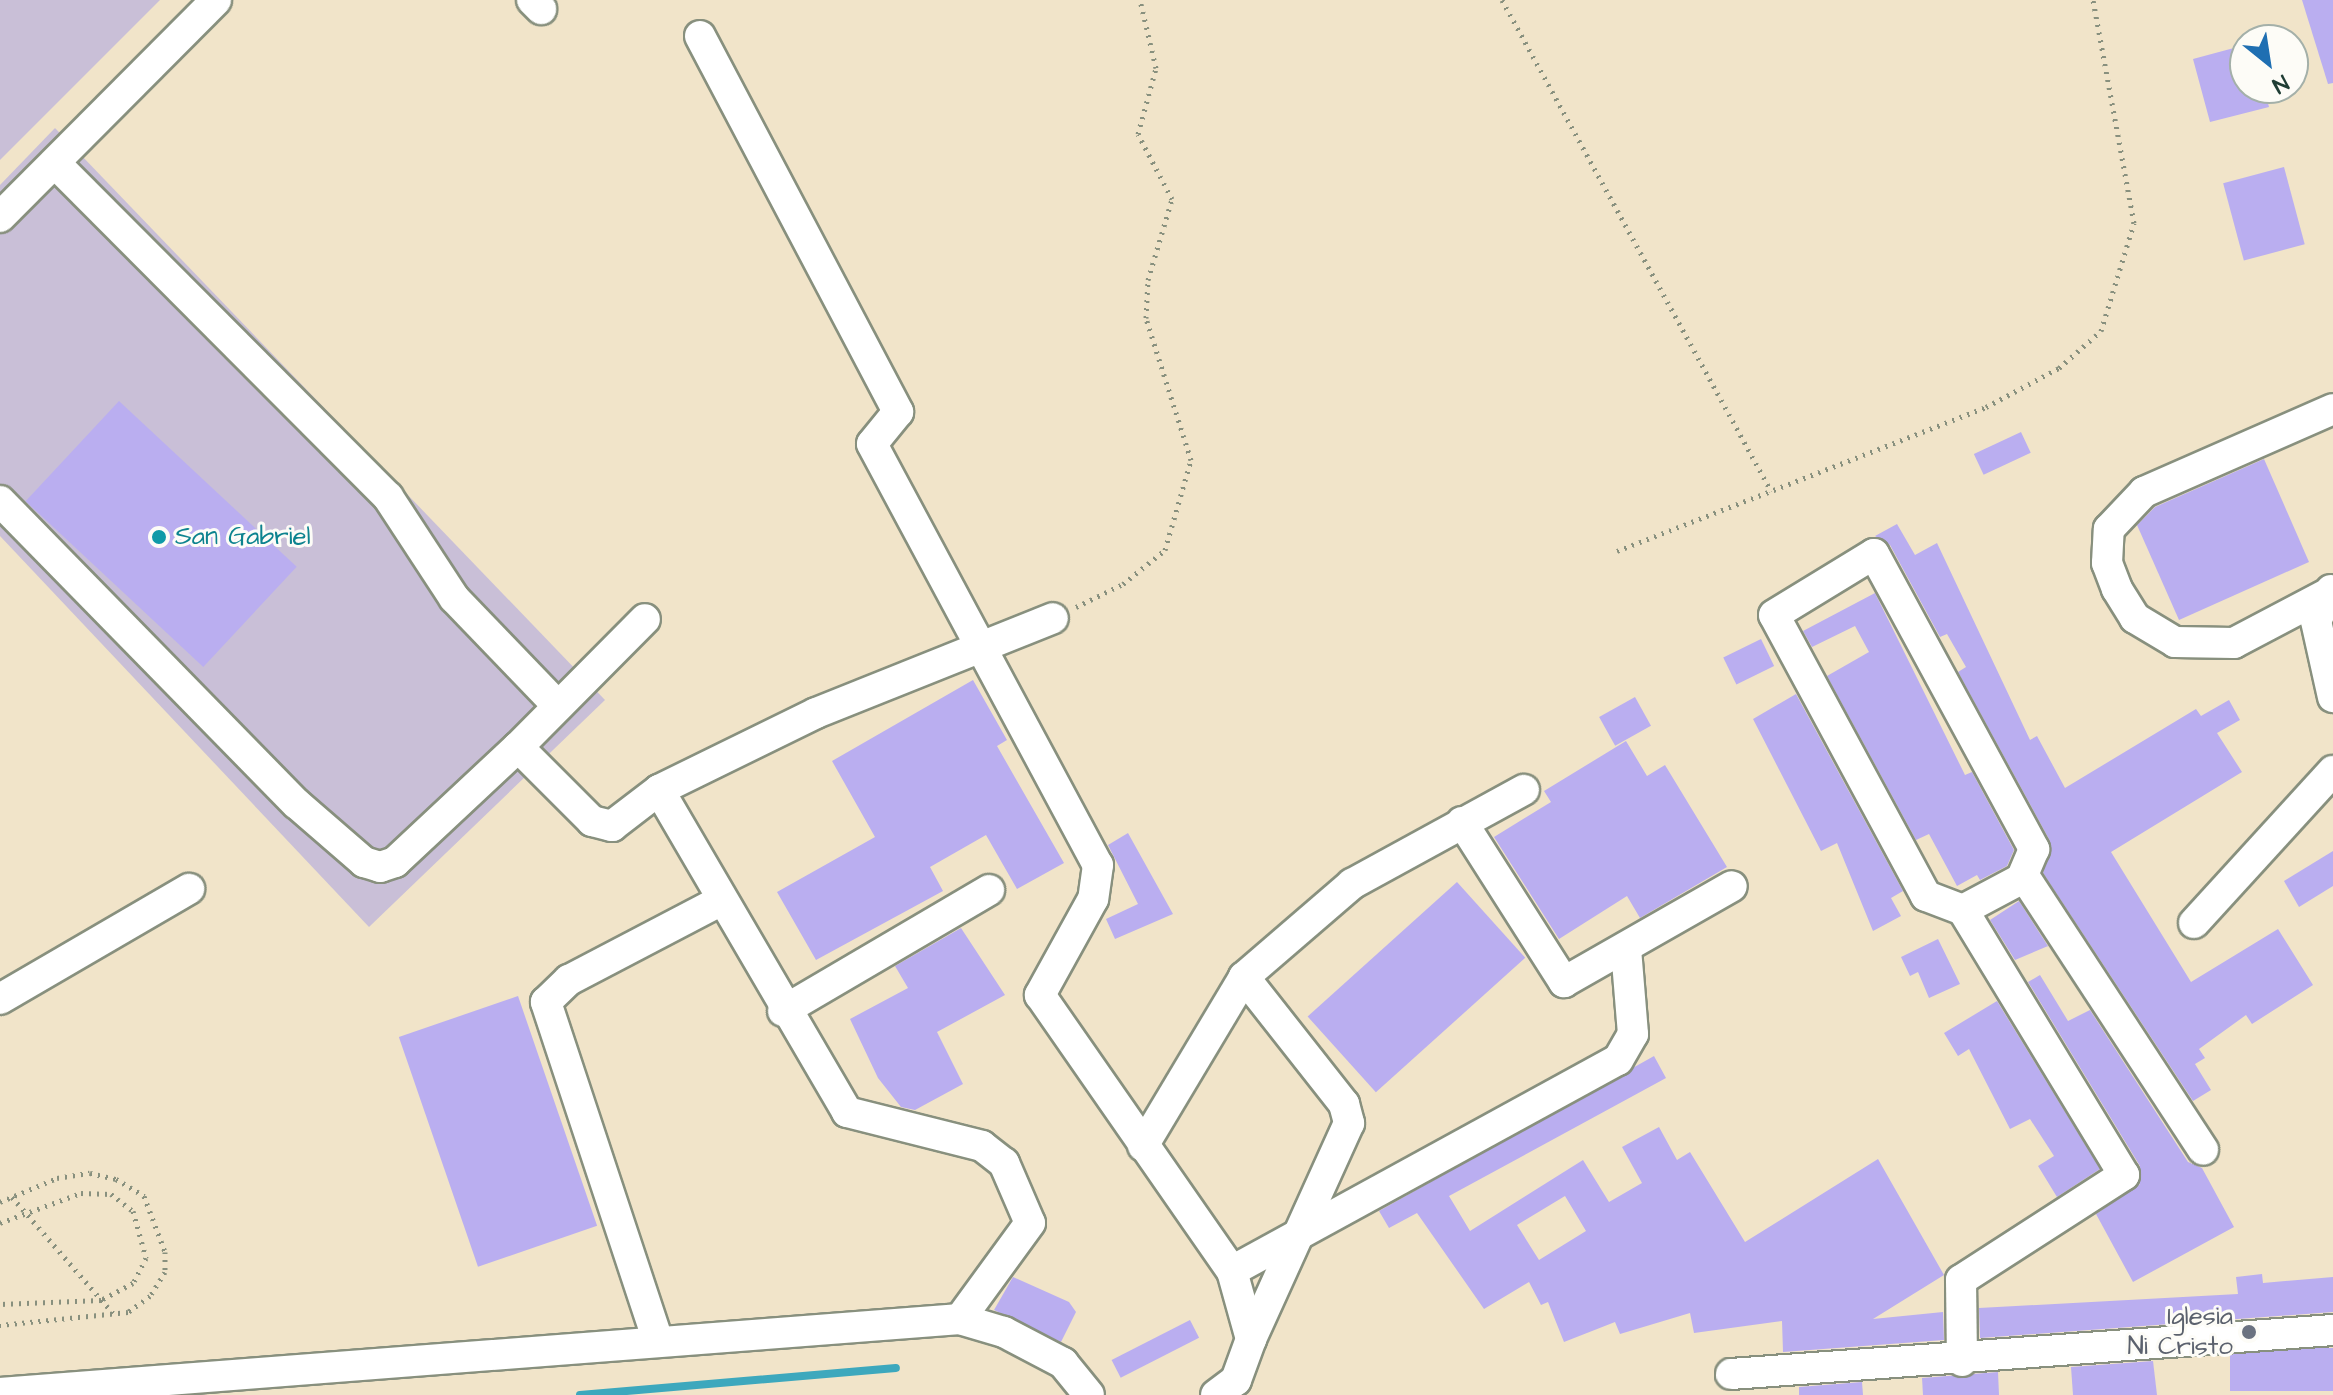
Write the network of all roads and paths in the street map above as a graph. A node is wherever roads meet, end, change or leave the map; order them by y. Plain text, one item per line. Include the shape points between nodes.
1 (216, 0) edge
2 (1140, 0) edge
3 (1502, 0) edge
4 (2093, 0) edge
5 (700, 36) dead end
6 (55, 163) junction
7 (0, 217) edge
8 (2333, 409) edge
9 (1771, 491) junction
10 (0, 501) edge
11 (1617, 551) dead end
12 (2329, 592) edge
13 (1053, 618) joint
14 (645, 619) dead end
15 (979, 644) junction
16 (2333, 697) edge
17 (558, 706) junction
18 (518, 747) junction
19 (2333, 771) edge
20 (659, 790) junction
21 (1524, 790) dead end
22 (1462, 822) junction
23 (2024, 876) junction
24 (1732, 886) dead end
25 (189, 889) dead end
26 (989, 890) dead end
27 (720, 901) junction
28 (1963, 910) junction
29 (2194, 923) dead end
30 (1626, 949) junction
31 (1244, 977) junction
32 (0, 999) edge
33 (783, 1011) junction
34 (1143, 1146) junction
35 (2203, 1150) dead end
36 (12, 1197) junction
37 (0, 1202) edge
38 (27, 1215) junction
39 (0, 1223) edge
40 (1297, 1235) junction
41 (1232, 1271) junction
42 (101, 1300) junction
43 (0, 1304) edge
44 (114, 1314) junction
45 (960, 1319) junction
46 (0, 1325) edge
47 (2333, 1330) edge
48 (1251, 1339) junction
49 (658, 1341) junction
50 (1962, 1361) junction
51 (1731, 1374) dead end
52 (0, 1393) edge
53 (1089, 1395) edge
54 (1216, 1395) edge

1 - 6 street
2 - 13 path via 1156,68 1138,134 1172,199 1148,280 1146,318 1191,460 1165,550 1123,584
3 - 9 path
4 - 9 path via 2134,223 2101,331 2059,368 1986,407
5 - 15 street via 898,412 872,444
6 - 7 street
6 - 17 street via 388,497 454,598
8 - 12 street via 2144,492 2117,512 2107,563 2135,618 2175,642 2234,643
9 - 11 path
10 - 18 street via 297,804 364,862 395,862
12 - 16 street via 2316,621 2318,653
13 - 15 street
14 - 17 street
15 - 20 street
15 - 34 street via 1098,865 1093,899 1040,995
17 - 18 street
18 - 20 street via 604,826
19 - 29 street
20 - 27 street
21 - 22 street
22 - 30 street via 1564,982
22 - 31 street via 1352,884
23 - 28 street
23 - 28 street via 2032,844 1872,554 1774,615 1926,896
23 - 35 street
24 - 30 street
25 - 32 street
26 - 33 street
27 - 33 street
27 - 49 street via 569,980 546,1002
28 - 50 street via 2124,1175 1961,1280
30 - 40 street via 1633,1034 1618,1060
31 - 34 street
31 - 40 street via 1348,1112
33 - 45 street via 852,1117 982,1146 1004,1163 1030,1223
34 - 41 street
36 - 37 path
36 - 38 path
36 - 44 path via 90,1173 144,1196 156,1217 165,1272 150,1296
38 - 39 path
38 - 42 path
38 - 42 path via 81,1193 111,1194 133,1211 146,1258 133,1283
40 - 41 street
40 - 48 street
41 - 48 street
42 - 43 path
42 - 44 path
44 - 46 path
45 - 49 street
45 - 53 street via 1004,1332 1063,1363
47 - 50 street
48 - 54 street via 1236,1380
49 - 52 street
50 - 51 street

